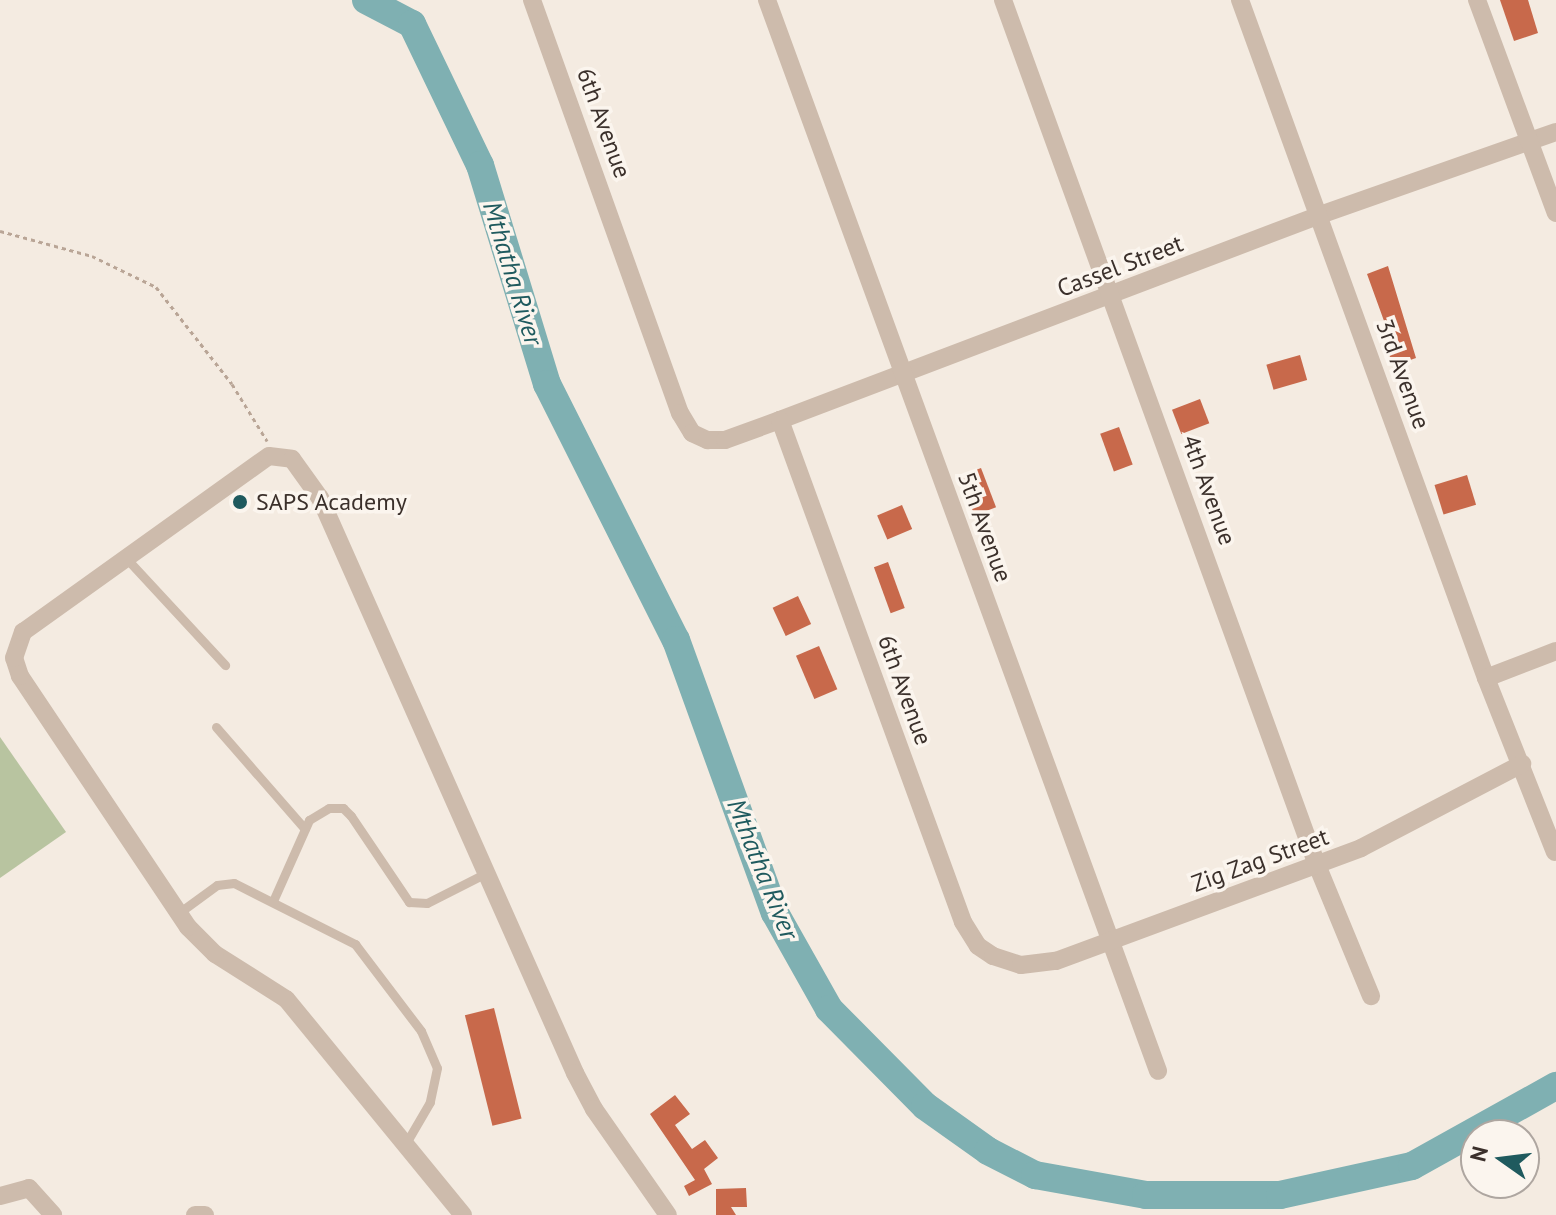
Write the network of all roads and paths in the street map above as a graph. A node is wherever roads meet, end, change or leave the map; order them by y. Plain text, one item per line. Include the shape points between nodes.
1 (532, 0) edge
2 (767, 0) edge
3 (1003, 0) edge
4 (1240, 0) edge
5 (1477, 0) edge
6 (1556, 132) edge
7 (1530, 142) junction
8 (1556, 213) edge
9 (1320, 215) junction
10 (0, 231) edge
11 (1114, 296) junction
12 (902, 371) junction
13 (780, 420) junction
14 (701, 439) joint
15 (273, 455) junction
16 (126, 558) junction
17 (1556, 651) edge
18 (225, 665) dead end
19 (1486, 678) junction
20 (216, 727) dead end
21 (1522, 764) junction
22 (305, 829) junction
23 (1555, 852) edge
24 (1317, 865) junction
25 (488, 872) junction
26 (273, 901) junction
27 (180, 912) junction
28 (1109, 942) junction
29 (1003, 961) joint
30 (1371, 996) dead end
31 (1158, 1071) dead end
32 (406, 1143) junction
33 (0, 1196) edge
34 (53, 1215) edge
35 (195, 1215) edge
36 (205, 1215) edge
37 (463, 1215) edge
38 (668, 1215) edge

1 - 14 street, 6th Avenue via 680,413
2 - 12 street, 5th Avenue
3 - 11 street, 4th Avenue
4 - 9 street, 3rd Avenue
5 - 7 street
6 - 7 street, Cassel Street
7 - 8 street
7 - 9 street, Cassel Street
9 - 11 street, Cassel Street
9 - 19 street, 3rd Avenue
10 - 15 path via 92,256 156,287 232,384
11 - 12 street, Cassel Street
11 - 24 street, 4th Avenue
12 - 13 street, Cassel Street
12 - 28 street, 5th Avenue
13 - 14 street, Cassel Street via 725,440
13 - 29 street, 6th Avenue via 963,922 978,946
15 - 16 street
15 - 25 street via 292,459 320,498
16 - 18 lane
16 - 27 street via 23,632 14,658 20,676
17 - 19 street
19 - 21 street, 3rd Avenue
20 - 22 lane
21 - 23 street, 3rd Avenue
21 - 24 street, Zig Zag Street via 1401,831
22 - 25 lane via 320,812 343,808 403,897 415,904
22 - 26 lane
24 - 28 street, Zig Zag Street
24 - 30 street, 4th Avenue
25 - 38 street via 585,1092
26 - 27 lane via 226,881
26 - 32 lane via 355,944 421,1031 438,1076
27 - 32 street via 215,954 286,999
28 - 29 street, Zig Zag Street via 1046,964
28 - 31 street, 5th Avenue
32 - 37 street
33 - 34 street via 29,1188
35 - 36 street

